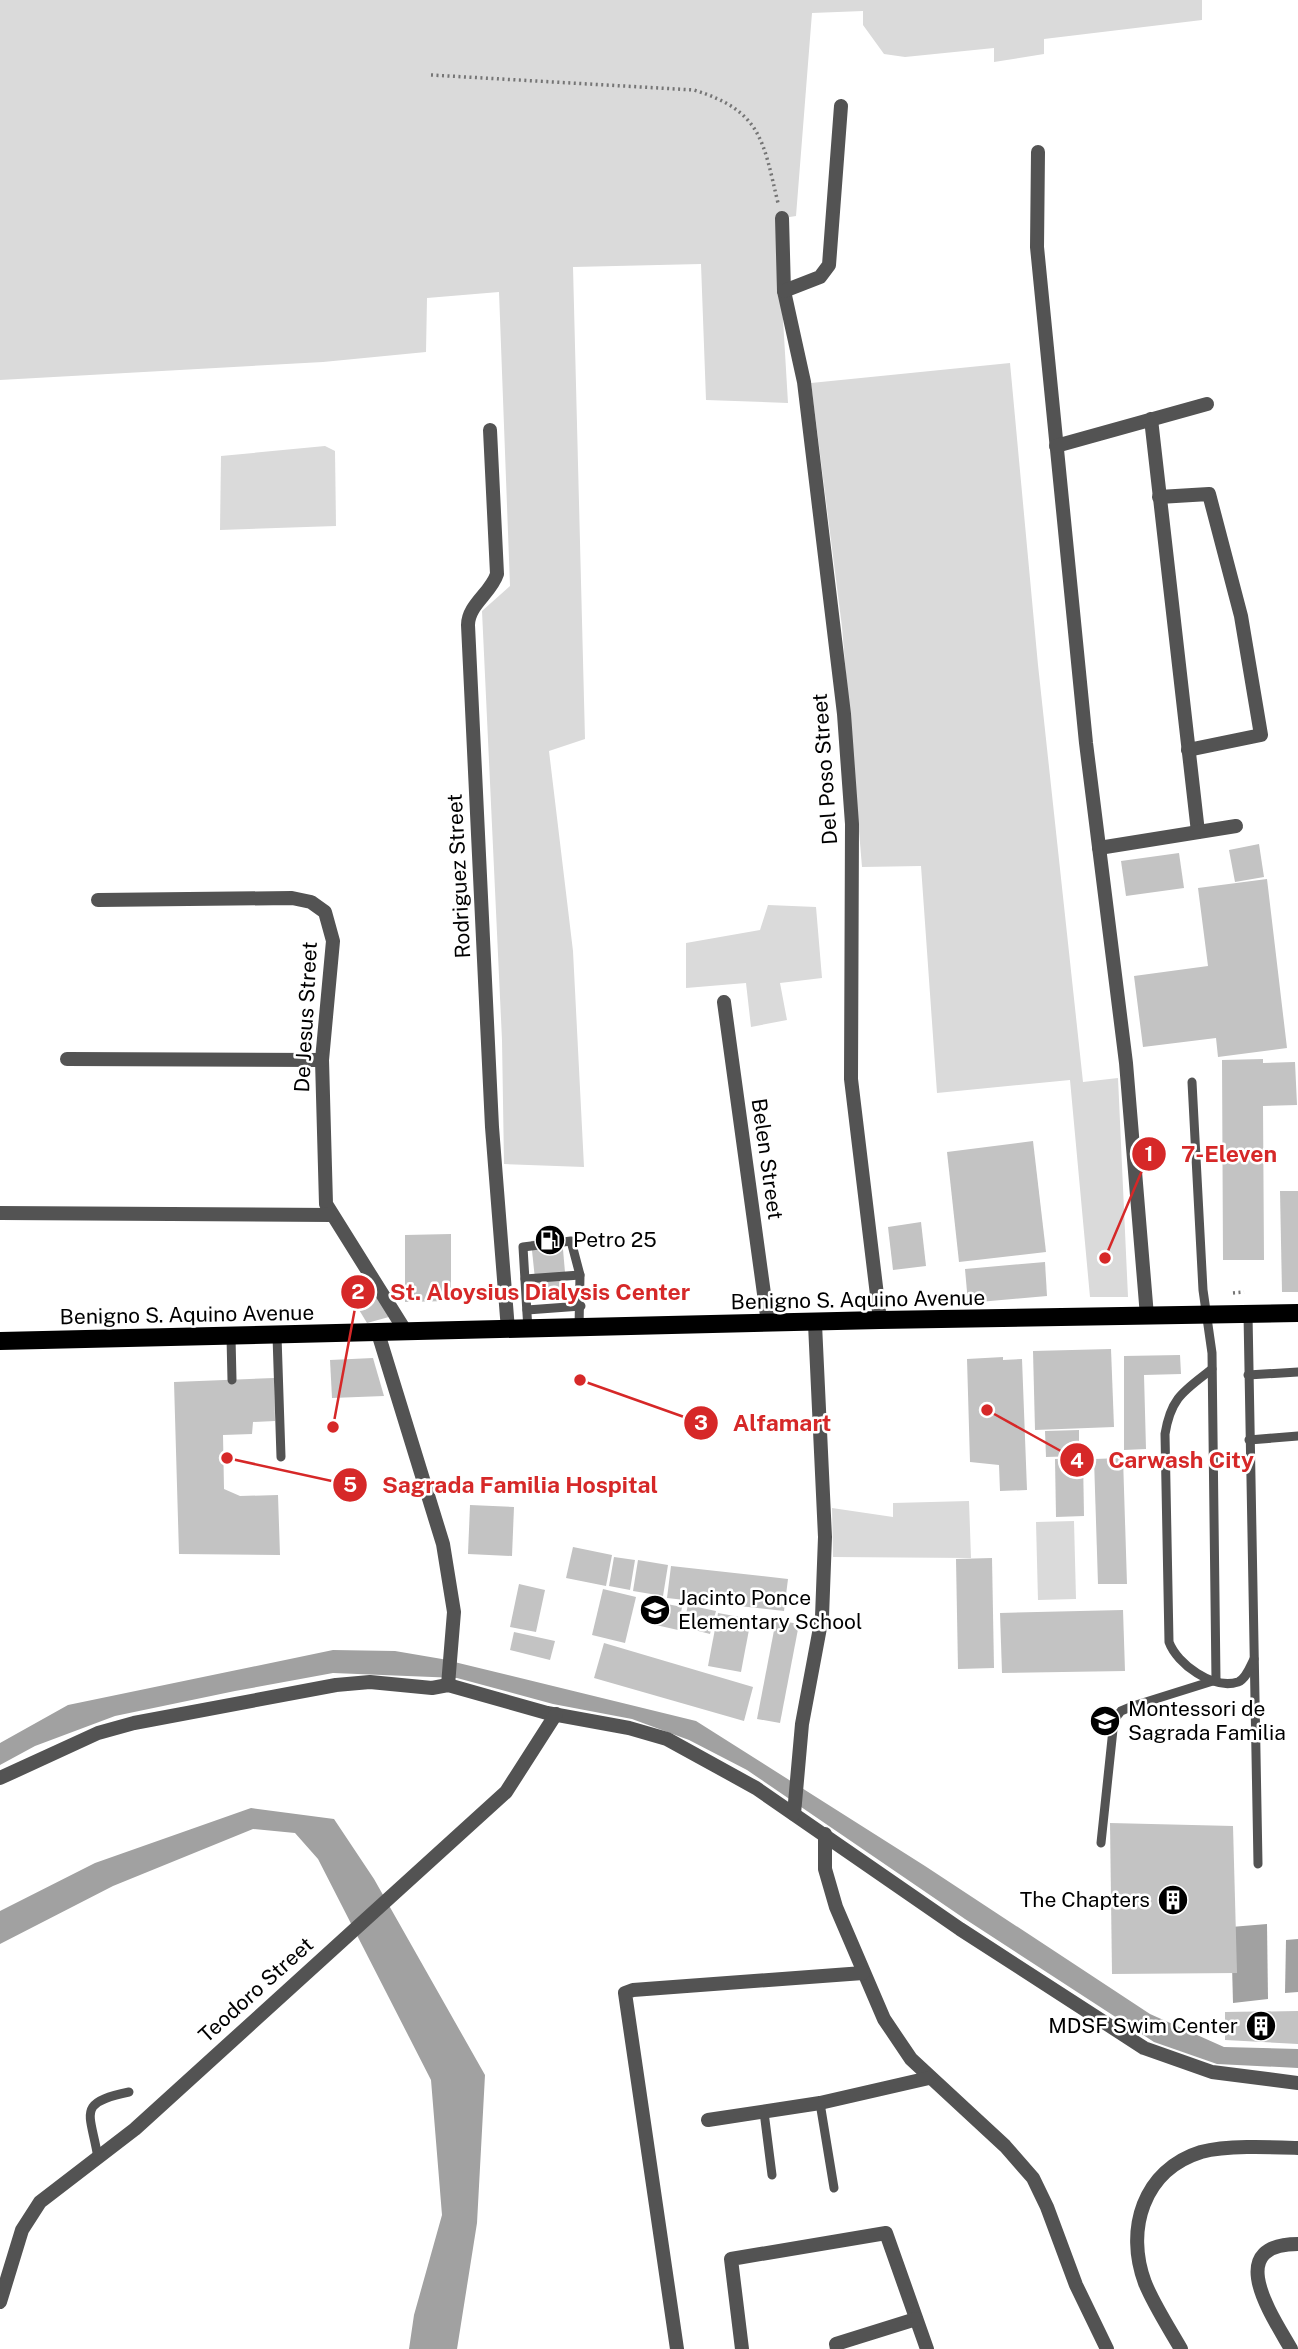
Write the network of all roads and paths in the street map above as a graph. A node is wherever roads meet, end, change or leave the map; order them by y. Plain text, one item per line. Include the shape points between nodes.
1 (430, 75) dead end
2 (841, 106) dead end
3 (1038, 152) dead end
4 (782, 218) joint
5 (784, 290) junction
6 (1207, 404) dead end
7 (1151, 419) junction
8 (490, 430) dead end
9 (1056, 446) junction
10 (1160, 497) junction
11 (1188, 750) junction
12 (1236, 826) dead end
13 (1198, 832) junction
14 (1099, 848) junction
15 (98, 900) dead end
16 (723, 1002) dead end
17 (66, 1059) dead end
18 (322, 1060) junction
19 (1192, 1082) dead end
20 (0, 1213) edge
21 (332, 1215) junction
22 (580, 1275) junction
23 (525, 1279) junction
24 (581, 1306) junction
25 (527, 1310) junction
26 (1298, 1313) edge
27 (1206, 1314) junction
28 (1248, 1314) junction
29 (1147, 1317) junction
30 (880, 1320) junction
31 (768, 1323) junction
32 (815, 1324) junction
33 (579, 1328) junction
34 (508, 1330) junction
35 (528, 1330) junction
36 (406, 1332) junction
37 (378, 1333) junction
38 (277, 1336) junction
39 (230, 1337) junction
40 (0, 1341) edge
41 (1212, 1369) junction
42 (1298, 1372) edge
43 (1248, 1375) junction
44 (232, 1380) dead end
45 (1298, 1436) edge
46 (1249, 1440) junction
47 (281, 1457) dead end
48 (1255, 1658) junction
49 (1216, 1681) junction
50 (448, 1685) junction
51 (555, 1714) junction
52 (0, 1778) edge
53 (794, 1814) junction
54 (825, 1834) junction
55 (1101, 1843) dead end
56 (1258, 1864) dead end
57 (863, 1973) junction
58 (929, 2078) junction
59 (1298, 2083) edge
60 (129, 2092) dead end
61 (820, 2103) junction
62 (764, 2112) junction
63 (708, 2120) dead end
64 (1298, 2148) edge
65 (98, 2158) junction
66 (772, 2175) dead end
67 (834, 2188) dead end
68 (1298, 2245) edge
69 (0, 2302) edge
70 (916, 2319) junction
71 (677, 2349) edge
72 (741, 2349) edge
73 (837, 2349) edge
74 (927, 2349) edge
75 (1107, 2349) edge
76 (1181, 2349) edge
77 (1291, 2349) edge

1 - 4 path via 694,90 716,97 747,116 755,127 764,145
2 - 5 street via 829,265 820,277
3 - 9 street via 1037,247
4 - 5 street, Del Poso Street
5 - 30 street, Del Poso Street via 804,382 844,714 852,824 852,1079
6 - 7 street
7 - 9 street
7 - 10 street
8 - 34 street, Rodriguez Street via 497,574 493,587 468,616 468,625 492,1127
9 - 14 street
10 - 11 street
10 - 11 street via 1209,494 1241,616 1261,736
11 - 13 street
12 - 13 street
13 - 14 street
14 - 29 street via 1126,1063
15 - 18 street, De Jesus Street via 292,898 318,906 325,912 333,941
16 - 31 street, Belen Street
17 - 18 street
18 - 21 street, De Jesus Street via 324,1191
19 - 27 lane
20 - 21 street
21 - 36 street, De Jesus Street
22 - 23 lane
22 - 23 lane via 571,1241 523,1247
22 - 24 lane
23 - 25 lane
24 - 25 lane
24 - 33 lane
25 - 35 lane
26 - 28 main road, Benigno S. Aquino Avenue
27 - 28 main road, Benigno S. Aquino Avenue
27 - 29 main road, Benigno S. Aquino Avenue
27 - 41 lane
28 - 43 lane
29 - 30 main road, Benigno S. Aquino Avenue
30 - 32 main road, Benigno S. Aquino Avenue
31 - 32 main road, Benigno S. Aquino Avenue
31 - 33 main road, Benigno S. Aquino Avenue
32 - 53 street via 825,1538 822,1617 802,1724
33 - 35 main road, Benigno S. Aquino Avenue
34 - 35 main road, Benigno S. Aquino Avenue
34 - 36 main road, Benigno S. Aquino Avenue
36 - 37 main road, Benigno S. Aquino Avenue
37 - 38 main road, Benigno S. Aquino Avenue
37 - 50 street via 443,1544 454,1612
38 - 39 main road, Benigno S. Aquino Avenue
38 - 47 lane
39 - 40 main road, Benigno S. Aquino Avenue
39 - 44 lane
41 - 49 lane
41 - 49 lane via 1179,1395 1169,1411 1165,1447 1169,1643 1183,1666
42 - 43 lane
43 - 46 lane
45 - 46 lane
46 - 48 lane
48 - 49 lane via 1236,1683
48 - 56 lane
49 - 55 lane via 1133,1706 1114,1720
50 - 51 street
50 - 52 street via 336,1685 134,1723 98,1733
51 - 53 street via 667,1739
51 - 65 street, Teodoro Street via 506,1792
53 - 54 street
54 - 57 street via 825,1869
54 - 59 street via 960,1929 1144,2048 1212,2072
57 - 58 street via 884,2019
57 - 71 street via 625,1993
58 - 61 street
58 - 75 street via 1033,2178
60 - 65 lane via 101,2098 92,2106 90,2123
61 - 62 street
61 - 67 lane
62 - 63 street
62 - 66 lane
64 - 76 street via 1205,2151 1188,2157 1170,2168 1141,2206 1135,2242 1145,2283
65 - 69 street, Teodoro Street via 40,2202 22,2230
68 - 77 street via 1273,2247 1257,2274 1258,2290
70 - 72 street via 886,2233 731,2259
70 - 73 street via 836,2344
70 - 74 street

